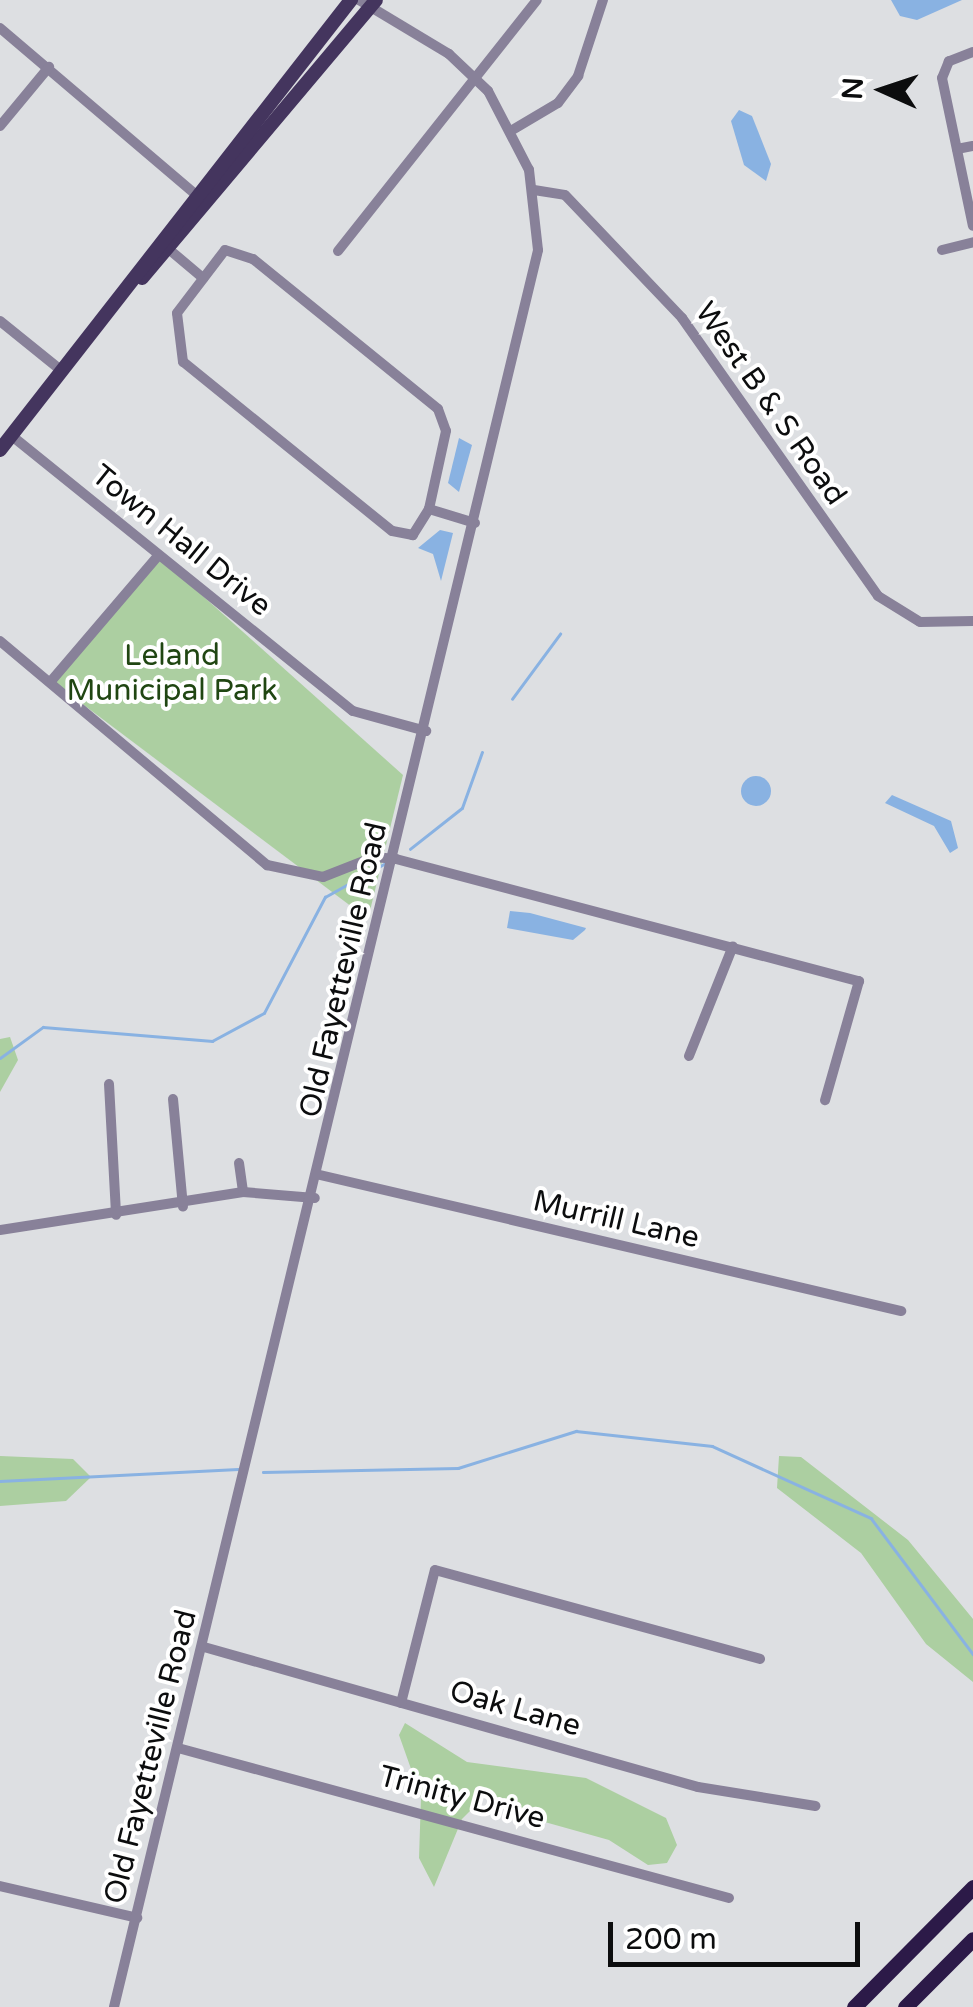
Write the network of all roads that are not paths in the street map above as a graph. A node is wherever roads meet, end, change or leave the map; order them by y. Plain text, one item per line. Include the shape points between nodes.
1 (351, 0) edge
2 (537, 0) edge
3 (603, 0) edge
4 (369, 2) edge
5 (0, 28) edge
6 (973, 52) edge
7 (48, 67) junction
8 (474, 75) junction
9 (0, 126) edge
10 (514, 130) junction
11 (973, 146) edge
12 (957, 149) junction
13 (534, 190) junction
14 (196, 195) junction
15 (970, 196) edge
16 (973, 226) edge
17 (973, 242) edge
18 (164, 245) junction
19 (942, 250) dead end
20 (338, 251) dead end
21 (203, 278) junction
22 (0, 321) edge
23 (62, 372) junction
24 (12, 436) junction
25 (0, 450) edge
26 (429, 509) junction
27 (475, 523) junction
28 (158, 556) junction
29 (973, 621) edge
30 (0, 641) edge
31 (52, 680) junction
32 (426, 730) junction
33 (396, 860) junction
34 (733, 946) junction
35 (689, 1056) dead end
36 (108, 1084) dead end
37 (174, 1099) dead end
38 (825, 1100) dead end
39 (239, 1162) dead end
40 (320, 1175) junction
41 (243, 1192) junction
42 (315, 1198) junction
43 (183, 1206) junction
44 (116, 1215) junction
45 (0, 1230) edge
46 (902, 1312) dead end
47 (204, 1647) junction
48 (760, 1658) dead end
49 (401, 1703) junction
50 (178, 1748) junction
51 (816, 1806) dead end
52 (0, 1886) edge
53 (973, 1887) edge
54 (729, 1898) dead end
55 (137, 1918) junction
56 (973, 1939) edge
57 (114, 2007) edge
58 (854, 2007) edge
59 (905, 2007) edge

1 - 14 main road
2 - 8 street
3 - 10 street via 578,76 558,102
4 - 8 street, Old Fayetteville Road
4 - 18 main road
5 - 7 street
6 - 12 street via 943,71
7 - 9 street
7 - 14 street
8 - 10 street, Old Fayetteville Road
8 - 20 street
10 - 13 street, Old Fayetteville Road
11 - 12 street
12 - 15 street
13 - 27 street, Old Fayetteville Road via 534,273
13 - 29 street, West B & S Road via 565,196 682,318 878,596 920,622
14 - 18 main road
15 - 16 street
17 - 19 street
18 - 21 street
18 - 23 main road
21 - 26 street via 225,250 240,250 438,409 446,431
21 - 26 street via 177,313 183,362 392,531 418,532
22 - 23 street
23 - 24 main road
24 - 25 main road
24 - 28 street, Town Hall Drive
26 - 27 street
27 - 32 street, Old Fayetteville Road
28 - 31 street
28 - 32 street, Town Hall Drive via 353,711
30 - 31 street
31 - 33 street via 267,865 323,877 374,856
32 - 33 street, Old Fayetteville Road
33 - 34 street
33 - 40 street, Old Fayetteville Road
34 - 35 street
34 - 38 street via 859,981
36 - 44 street
37 - 43 street
39 - 41 street
40 - 42 street, Old Fayetteville Road
40 - 46 street, Murrill Lane
41 - 42 street
41 - 43 street
42 - 47 street, Old Fayetteville Road
43 - 44 street
44 - 45 street
47 - 49 street, Oak Lane
47 - 50 street, Old Fayetteville Road
48 - 49 street via 435,1570
49 - 51 street, Oak Lane via 698,1787
50 - 54 street, Trinity Drive
50 - 55 street, Old Fayetteville Road
52 - 55 street
53 - 58 highway
55 - 57 street, Old Fayetteville Road
56 - 59 highway

